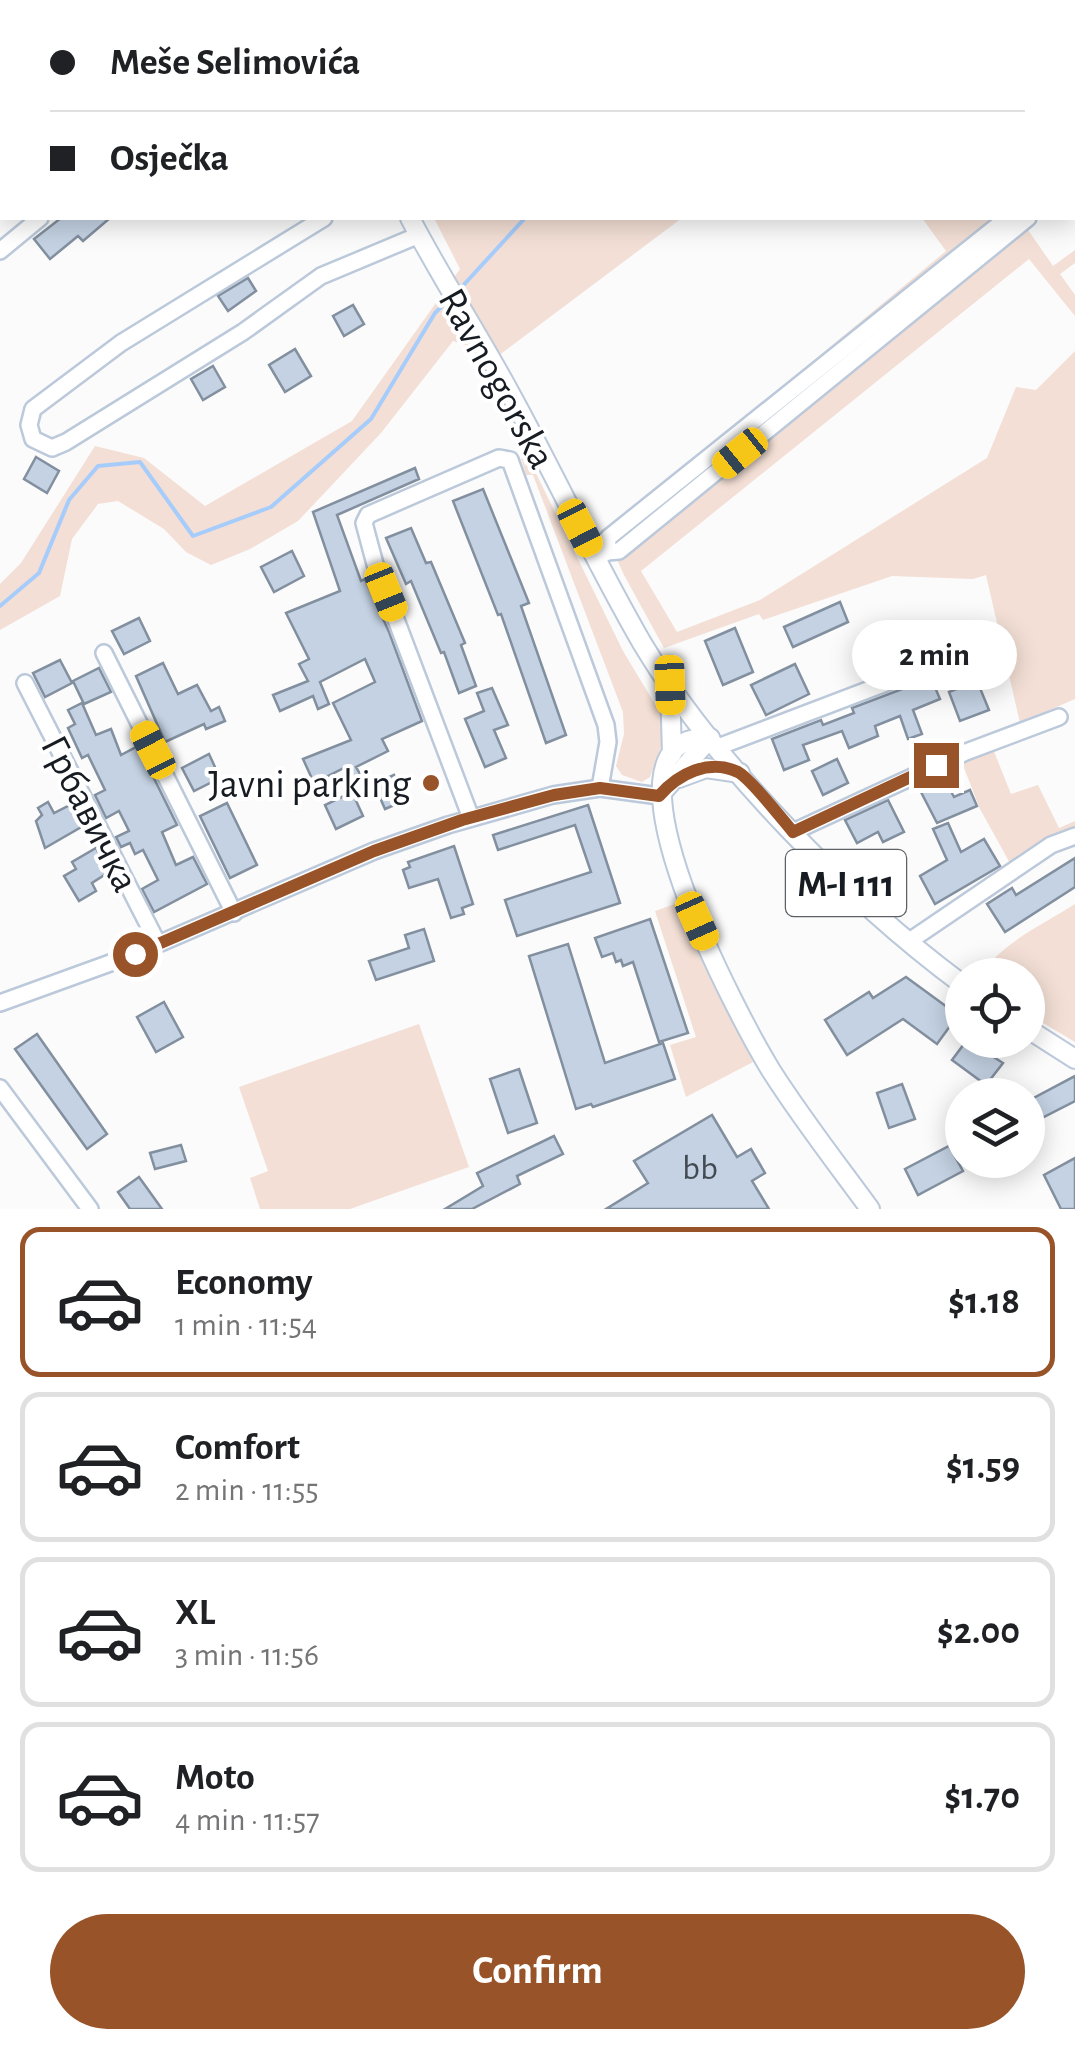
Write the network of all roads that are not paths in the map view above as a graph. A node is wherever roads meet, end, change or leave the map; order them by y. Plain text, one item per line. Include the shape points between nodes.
1 (38, 220) edge
2 (321, 220) edge
3 (411, 220) edge
4 (1005, 220) edge
5 (1026, 220) edge
6 (419, 236) junction
7 (0, 251) edge
8 (602, 555) junction
9 (104, 653) dead end
10 (941, 662) dead end
11 (25, 682) dead end
12 (670, 685) junction
13 (1059, 716) dead end
14 (714, 742) junction
15 (672, 754) junction
16 (740, 772) junction
17 (600, 788) junction
18 (665, 790) junction
19 (471, 818) junction
20 (793, 832) junction
21 (1075, 836) edge
22 (234, 913) junction
23 (908, 942) junction
24 (158, 944) junction
25 (945, 971) edge
26 (0, 1003) edge
27 (1045, 1040) edge
28 (1075, 1059) edge
29 (0, 1088) edge
30 (90, 1209) edge
31 (870, 1209) edge

1 - 7 street
2 - 6 street via 120,342 33,409 33,439 52,448 66,442 322,276
3 - 6 main road, Ravnogorska / M-I 111
4 - 8 street via 608,538
5 - 8 street via 620,551
6 - 8 main road, Ravnogorska / M-I 111
8 - 12 main road, Ravnogorska / M-I 111
9 - 22 street
10 - 14 street
11 - 24 street, Грбавичка
12 - 14 main road, Ravnogorska / M-I 111
12 - 15 main road
13 - 20 street
14 - 15 main road via 688,740
14 - 16 main road, Ravnogorska / M-I 111
14 - 18 main road
15 - 18 main road via 662,773
16 - 18 main road via 706,768
16 - 20 main road, Ravnogorska / M-I 111
17 - 18 street
17 - 19 street
17 - 19 street, Ravnogorska via 606,726 510,460 499,458 368,515 364,523
18 - 31 main road via 686,897 738,1008 771,1070
19 - 22 street via 390,845
20 - 23 main road, Ravnogorska / M-I 111
21 - 23 street via 1050,845
22 - 24 street
23 - 25 main road, Ravnogorska / M-I 111
24 - 26 street
27 - 28 main road
29 - 30 street

